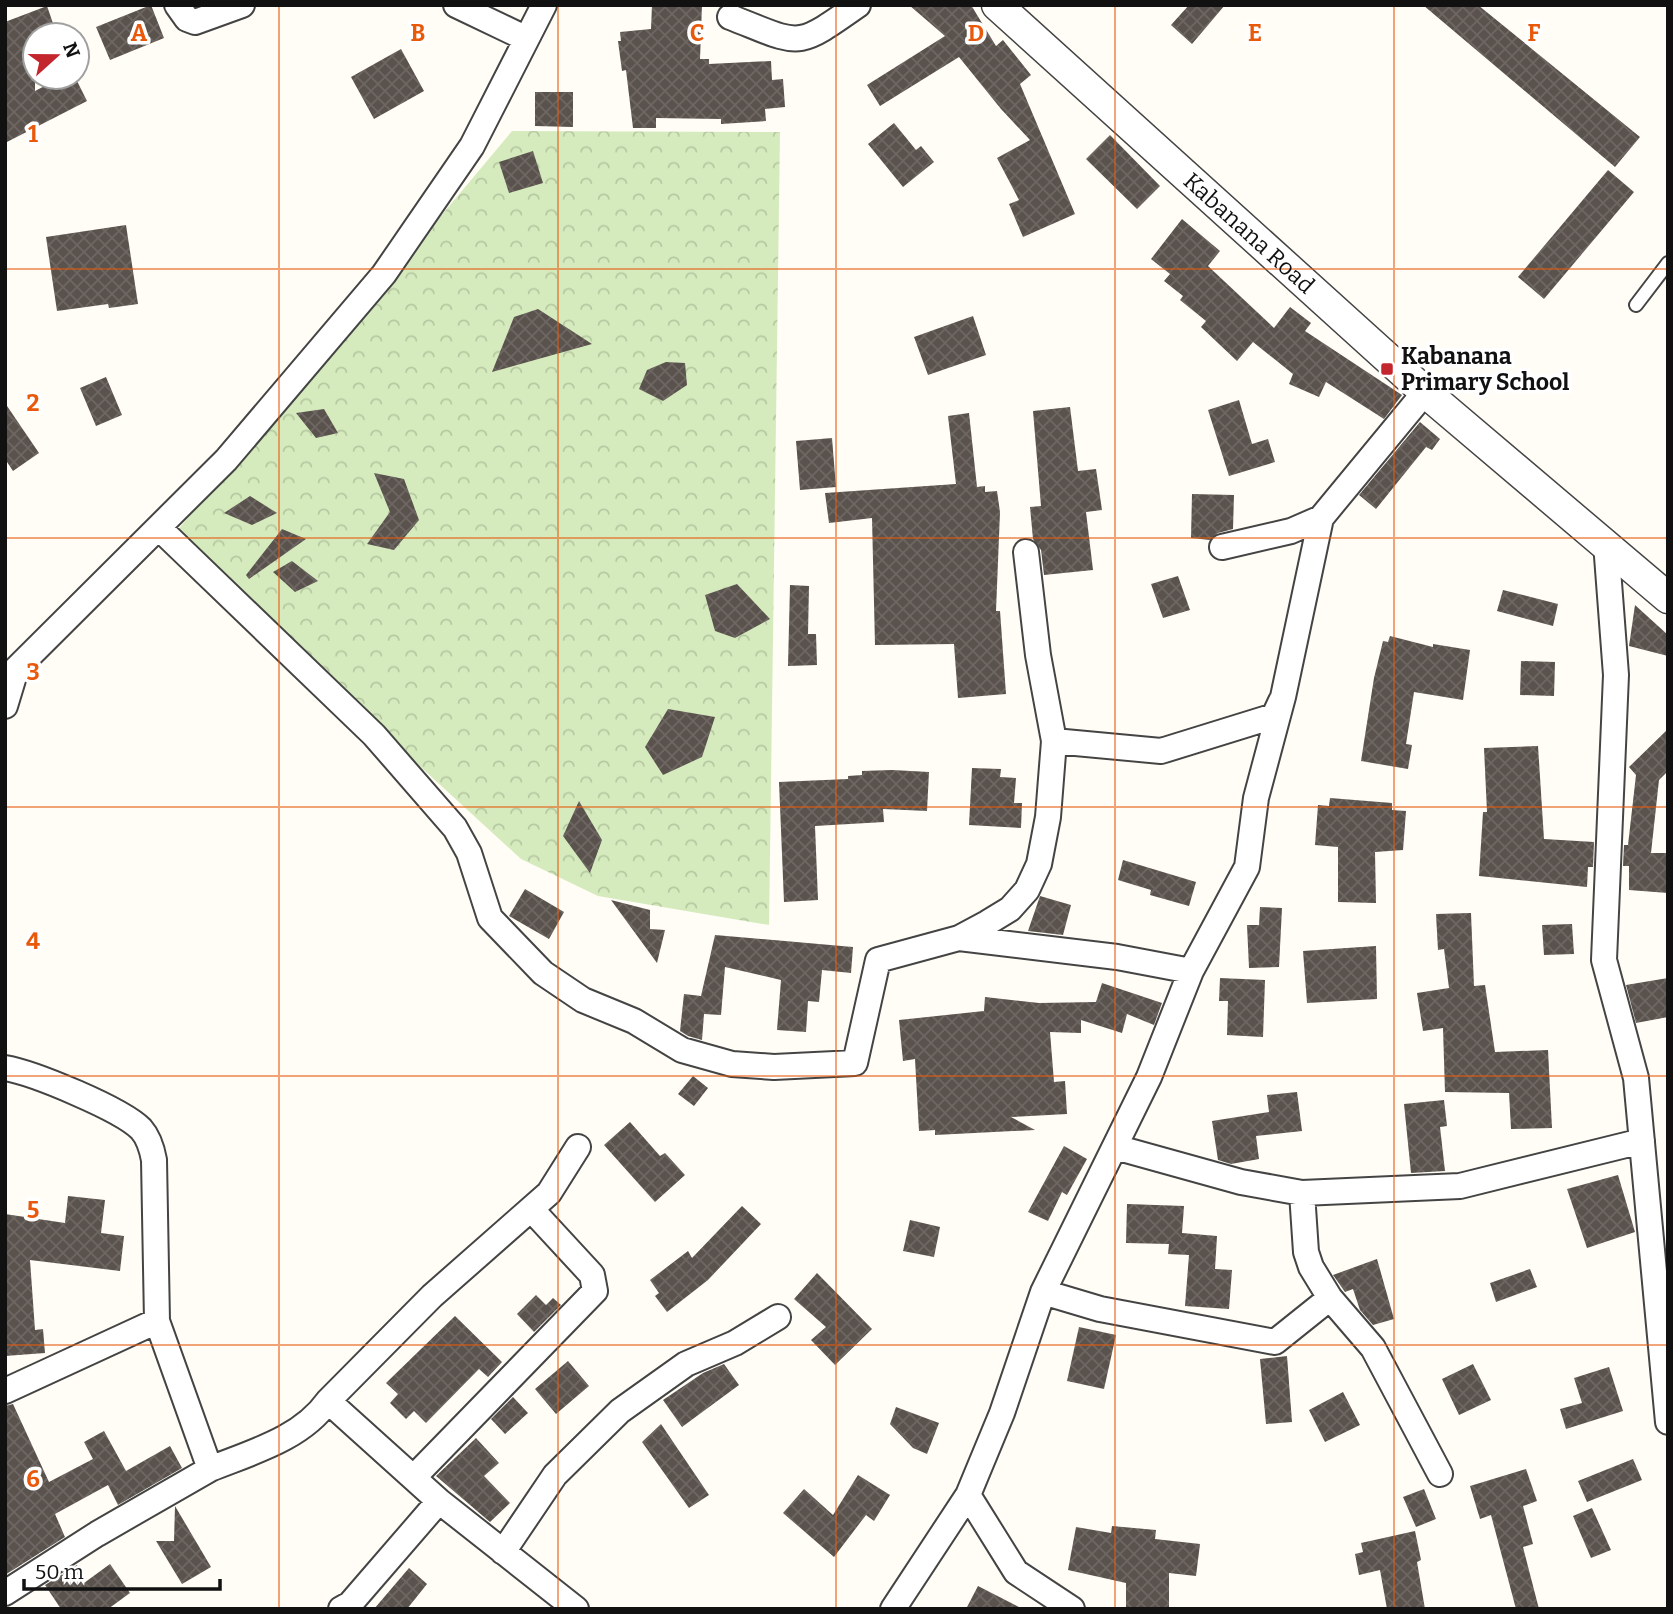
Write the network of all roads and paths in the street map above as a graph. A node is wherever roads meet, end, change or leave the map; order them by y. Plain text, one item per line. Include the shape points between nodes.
1 (177, 5) edge
2 (242, 5) edge
3 (456, 5) edge
4 (544, 5) edge
5 (858, 5) edge
6 (998, 5) edge
7 (730, 17) dead end
8 (525, 38) junction
9 (1668, 263) edge
10 (1636, 305) dead end
11 (1425, 392) junction
12 (1321, 518) junction
13 (160, 529) junction
14 (1606, 543) junction
15 (1222, 547) dead end
16 (1026, 552) dead end
17 (1668, 598) edge
18 (10, 677) edge
19 (1283, 697) junction
20 (5, 706) edge
21 (1054, 741) junction
22 (959, 938) junction
23 (1191, 971) junction
24 (5, 1068) edge
25 (1642, 1140) junction
26 (578, 1147) dead end
27 (1115, 1147) junction
28 (1302, 1193) junction
29 (532, 1210) junction
30 (1043, 1292) junction
31 (1331, 1298) junction
32 (1662, 1313) edge
33 (778, 1317) dead end
34 (157, 1321) junction
35 (5, 1391) edge
36 (328, 1401) junction
37 (1668, 1422) edge
38 (211, 1469) junction
39 (1440, 1474) dead end
40 (414, 1477) junction
41 (968, 1495) junction
42 (439, 1501) junction
43 (503, 1552) junction
44 (5, 1593) edge
45 (341, 1609) edge
46 (576, 1609) edge
47 (893, 1609) edge
48 (1072, 1609) edge

1 - 2 street via 195,22
3 - 8 street
4 - 8 street
5 - 7 street via 800,41
6 - 11 street, Kabanana Road
8 - 13 street via 472,146 384,274 226,460
9 - 10 lane
11 - 12 street
11 - 14 street, Kabanana Road
12 - 15 street via 1291,531
12 - 19 street
13 - 18 street
13 - 22 street via 374,735 463,840 489,918 543,973 583,1000 634,1021 682,1050 732,1064 852,1064 878,960
14 - 17 street, Kabanana Road
14 - 25 street via 1616,675 1604,960 1636,1078
16 - 21 street
18 - 20 street
19 - 21 street via 1274,716 1161,751
19 - 23 street via 1256,798 1247,867
21 - 22 street via 1048,817 1039,864 1027,890 1010,909
22 - 23 street
23 - 27 street
24 - 34 street via 99,1104 141,1129 150,1143
25 - 28 street via 1460,1186
25 - 32 street
26 - 29 street via 559,1181
27 - 28 street via 1241,1182
27 - 30 street
28 - 31 street via 1306,1252
29 - 36 street via 432,1296
29 - 40 street via 592,1275 595,1291
30 - 31 street via 1100,1309 1275,1342
30 - 41 street
31 - 39 street via 1378,1356
32 - 37 street
33 - 43 street via 735,1343 686,1364 620,1411 555,1475
34 - 35 street
34 - 38 street
36 - 38 street via 309,1423
36 - 40 street
38 - 44 street
40 - 42 street
41 - 47 street
41 - 48 street via 1016,1572
42 - 43 street
42 - 45 street
43 - 46 street

